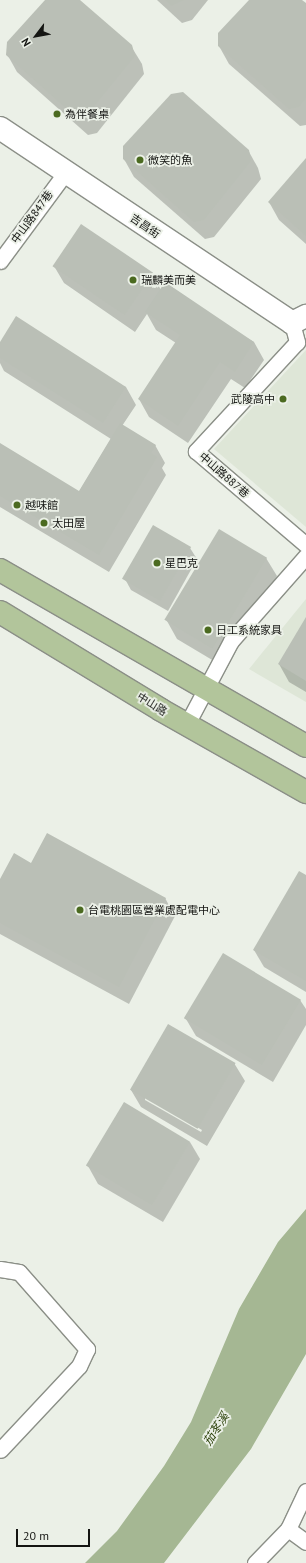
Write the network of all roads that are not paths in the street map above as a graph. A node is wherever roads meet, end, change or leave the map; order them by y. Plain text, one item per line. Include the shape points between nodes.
1 (0, 128) edge
2 (65, 173) junction
3 (0, 261) edge
4 (299, 319) edge
5 (306, 545) edge
6 (306, 556) edge
7 (0, 570) edge
8 (0, 612) edge
9 (205, 687) junction
10 (186, 724) junction
11 (306, 746) edge
12 (306, 792) edge
13 (0, 1269) edge
14 (0, 1450) edge
15 (306, 1491) edge
16 (288, 1529) junction
17 (306, 1542) edge
18 (256, 1563) edge

1 - 2 street, 吉昌街
2 - 3 lane, 中山路847巷
2 - 4 street, 吉昌街
4 - 5 lane, 中山路887巷 via 297,342 196,451
6 - 9 lane via 231,641
7 - 9 main road
8 - 10 main road, 中山路
9 - 10 lane
9 - 11 main road
10 - 12 main road, 中山路
13 - 14 lane via 19,1272 87,1349 79,1366
15 - 16 lane
16 - 17 lane
16 - 18 lane

